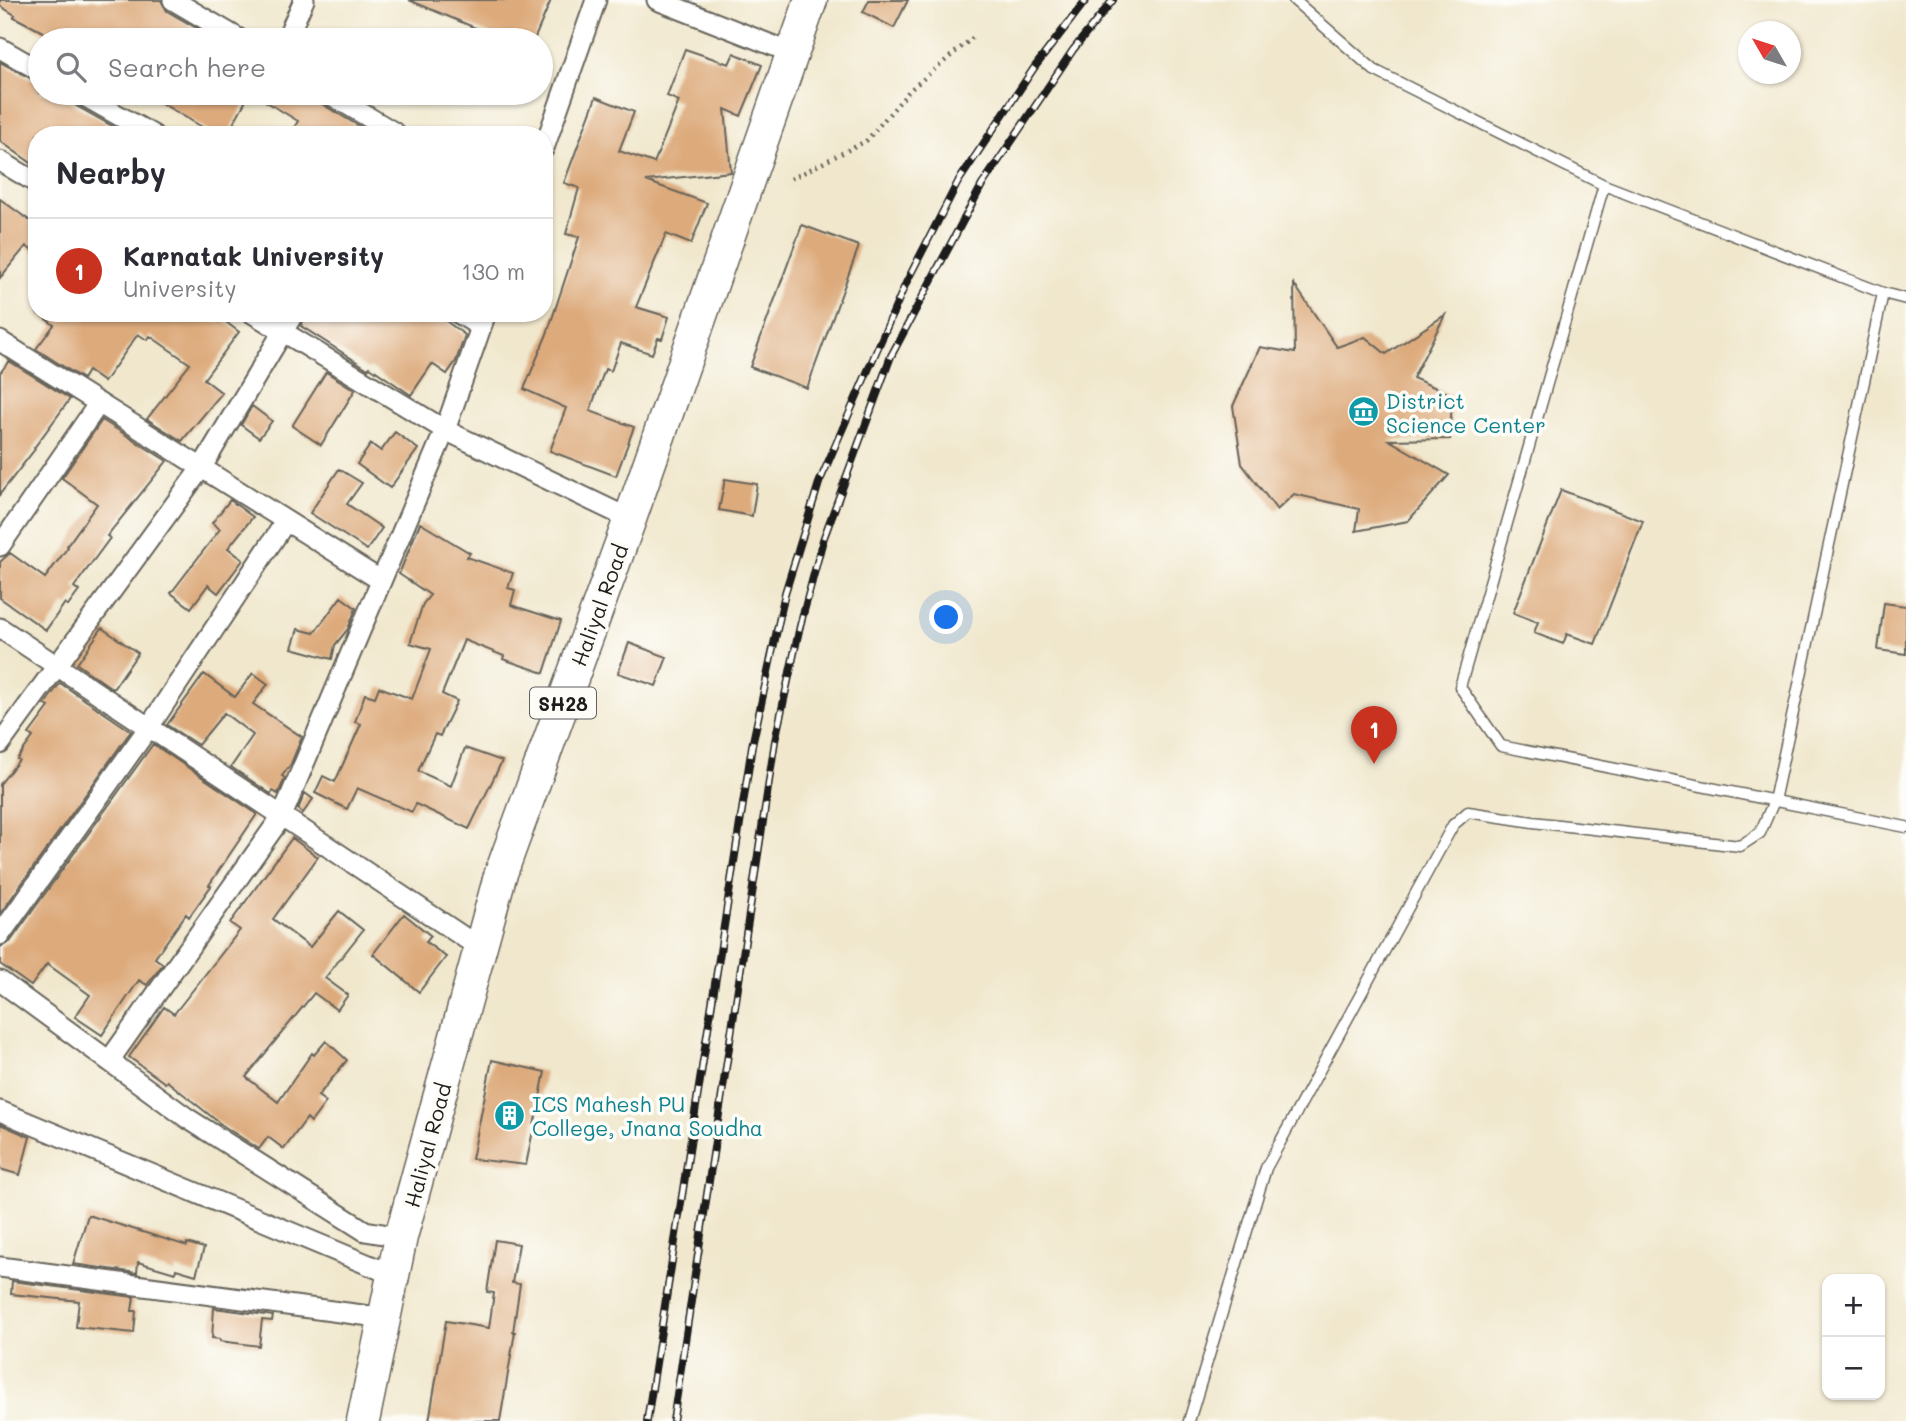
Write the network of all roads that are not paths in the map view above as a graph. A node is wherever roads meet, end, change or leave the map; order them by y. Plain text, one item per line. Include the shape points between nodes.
1 (173, 0) edge
2 (304, 0) edge
3 (596, 0) edge
4 (657, 0) edge
5 (811, 0) edge
6 (1294, 0) edge
7 (221, 28) edge
8 (291, 28) edge
9 (0, 48) edge
10 (792, 53) junction
11 (28, 64) edge
12 (100, 105) edge
13 (348, 105) edge
14 (137, 126) edge
15 (383, 126) edge
16 (552, 126) edge
17 (0, 161) edge
18 (28, 178) edge
19 (1604, 185) junction
20 (1882, 293) junction
21 (1906, 299) edge
22 (267, 322) edge
23 (289, 322) edge
24 (482, 322) edge
25 (283, 332) junction
26 (2, 346) edge
27 (99, 403) junction
28 (444, 430) junction
29 (202, 467) junction
30 (630, 519) junction
31 (286, 521) junction
32 (0, 547) edge
33 (380, 580) junction
34 (0, 628) edge
35 (57, 666) junction
36 (149, 727) junction
37 (0, 744) edge
38 (1774, 801) junction
39 (282, 816) junction
40 (1906, 827) edge
41 (0, 935) edge
42 (480, 948) junction
43 (0, 981) edge
44 (109, 1061) junction
45 (0, 1111) edge
46 (401, 1237) junction
47 (0, 1267) edge
48 (393, 1275) junction
49 (385, 1318) junction
50 (363, 1421) edge
51 (1189, 1421) edge

1 - 7 street
2 - 8 street
3 - 16 street
4 - 10 street
5 - 10 main road, Haliyal Road / SH28
6 - 19 lane via 1374,70
9 - 11 street
10 - 30 main road, Haliyal Road / SH28
12 - 14 street
13 - 15 street
17 - 18 street
19 - 20 lane
19 - 38 lane via 1460,687 1501,746
20 - 21 lane
20 - 38 lane
22 - 25 street
23 - 25 street
24 - 28 street
25 - 28 street
25 - 29 street
26 - 27 street
27 - 29 street
27 - 32 street
28 - 30 street
28 - 33 street
29 - 31 street
29 - 35 street
30 - 42 main road, Haliyal Road / SH28 via 500,876
31 - 33 street
31 - 36 street
33 - 39 street
34 - 35 street
35 - 36 street
35 - 37 street
36 - 39 street
36 - 41 street
38 - 40 lane
38 - 51 lane via 1760,832 1740,846 1468,812 1453,825 1266,1168
39 - 42 street
39 - 44 street
42 - 46 main road, Haliyal Road / SH28
43 - 44 street
44 - 46 street via 187,1118 365,1231
45 - 48 street
46 - 48 main road, Haliyal Road / SH28
47 - 49 street
48 - 49 main road, Haliyal Road / SH28
49 - 50 main road, Haliyal Road / SH28

